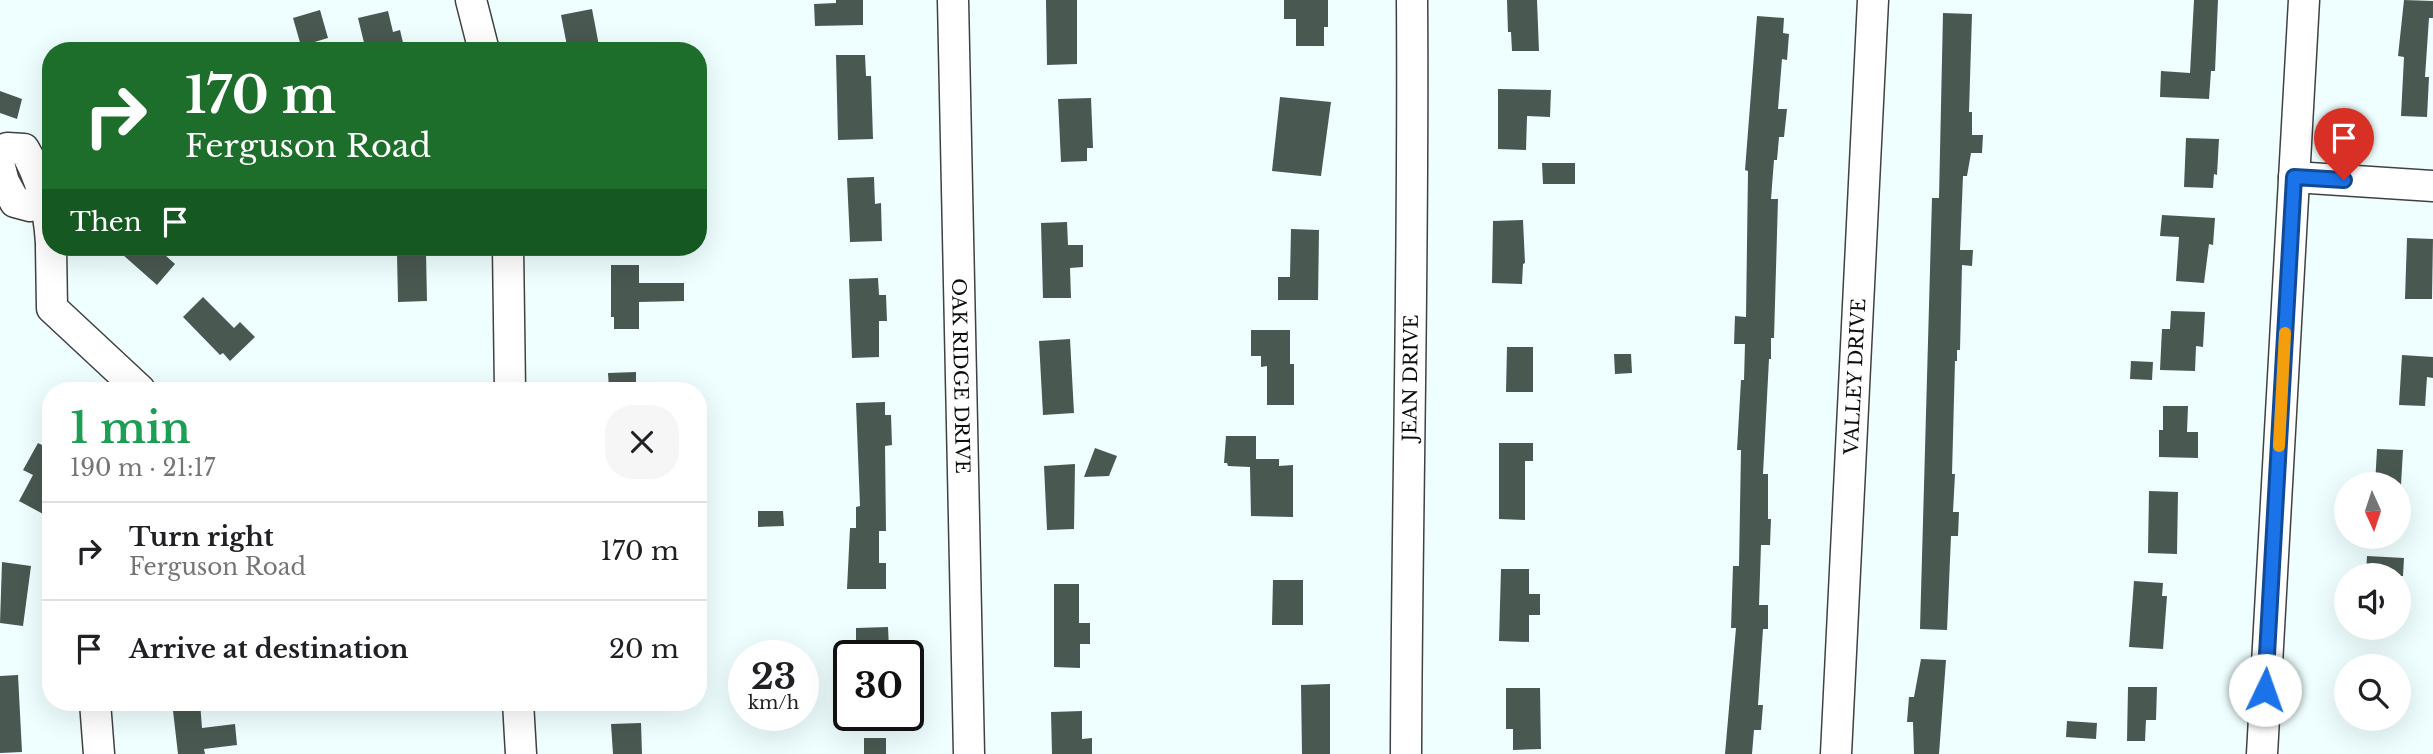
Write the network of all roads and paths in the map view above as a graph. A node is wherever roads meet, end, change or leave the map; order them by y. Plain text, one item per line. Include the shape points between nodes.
1 (471, 0) edge
2 (953, 0) edge
3 (1412, 0) edge
4 (1872, 0) edge
5 (2304, 0) edge
6 (482, 42) edge
7 (0, 154) edge
8 (0, 167) edge
9 (2294, 177) junction
10 (2433, 186) edge
11 (42, 193) edge
12 (42, 203) edge
13 (51, 256) edge
14 (508, 256) edge
15 (131, 382) edge
16 (510, 382) edge
17 (96, 711) edge
18 (519, 711) edge
19 (99, 754) edge
20 (521, 754) edge
21 (969, 754) edge
22 (1406, 754) edge
23 (1836, 754) edge
24 (2262, 754) edge

1 - 6 street
2 - 21 street, OAK RIDGE DRIVE
3 - 22 street, JEAN DRIVE
4 - 23 street, VALLEY DRIVE
5 - 9 street
7 - 11 street via 8,148 24,149
8 - 12 street via 15,202 30,206
9 - 10 street
9 - 24 street
13 - 15 street via 52,308
14 - 16 street
17 - 19 street
18 - 20 street

